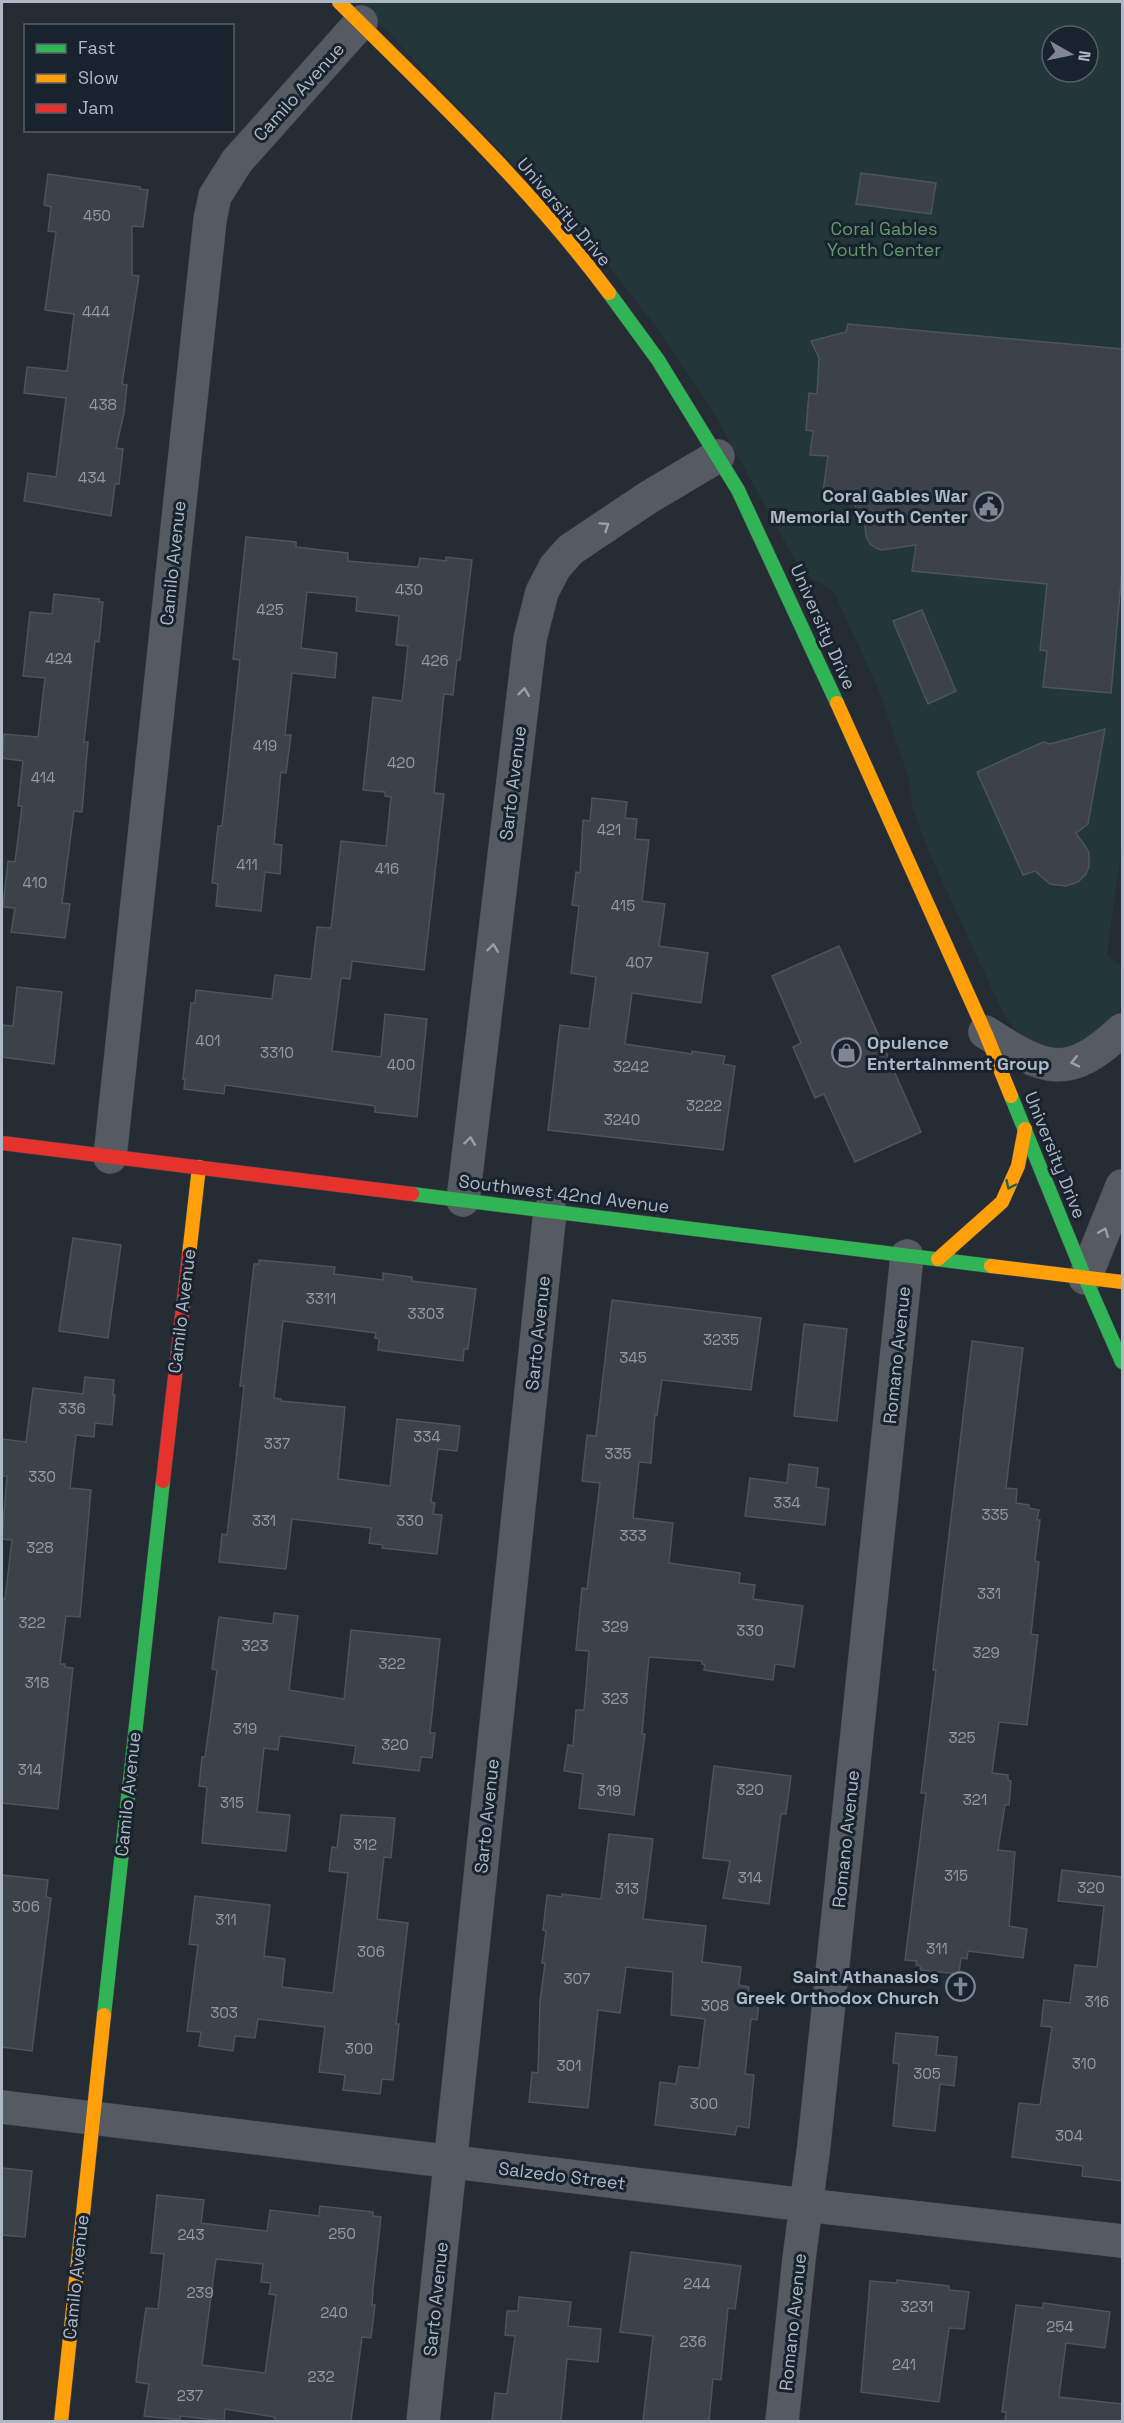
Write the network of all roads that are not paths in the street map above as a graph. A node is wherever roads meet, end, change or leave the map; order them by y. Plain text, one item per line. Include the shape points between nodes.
1 (350, 12) edge
2 (718, 456) junction
3 (1122, 1030) edge
4 (985, 1032) junction
5 (1025, 1129) junction
6 (2, 1143) edge
7 (110, 1157) junction
8 (199, 1167) junction
9 (1122, 1186) edge
10 (463, 1200) junction
11 (550, 1211) junction
12 (922, 1258) junction
13 (1085, 1278) junction
14 (1122, 1282) edge
15 (1122, 1362) edge
16 (2, 2107) edge
17 (94, 2118) junction
18 (450, 2162) junction
19 (806, 2205) junction
20 (1122, 2241) edge
21 (61, 2421) edge
22 (423, 2421) edge
23 (782, 2421) edge

1 - 2 street, University Drive via 478,140 552,222 658,360
1 - 7 street, Camilo Avenue via 215,196
2 - 4 street, University Drive via 760,534
10 -> 2 street, Sarto Avenue via 530,639 542,592 555,567 570,550 649,496
3 -> 4 street via 1088,1059 1074,1065 1022,1056
4 - 5 street, University Drive
5 -> 12 street via 1018,1166 1002,1202
5 - 13 street, University Drive
6 - 7 street, Southwest 42nd Avenue
7 - 8 street, Southwest 42nd Avenue
8 - 10 street, Southwest 42nd Avenue
8 - 17 street, Camilo Avenue
13 -> 9 street
10 - 11 street, Southwest 42nd Avenue
11 - 12 street, Southwest 42nd Avenue
11 - 18 street, Sarto Avenue
12 - 13 street, Southwest 42nd Avenue
12 - 19 street, Romano Avenue
13 - 14 street, Southwest 42nd Avenue
13 - 15 street, University Drive
16 - 17 street, Salzedo Street
17 - 18 street, Salzedo Street
17 - 21 street, Camilo Avenue
18 - 19 street, Salzedo Street
18 - 22 street, Sarto Avenue
19 - 20 street, Salzedo Street
19 - 23 street, Romano Avenue

